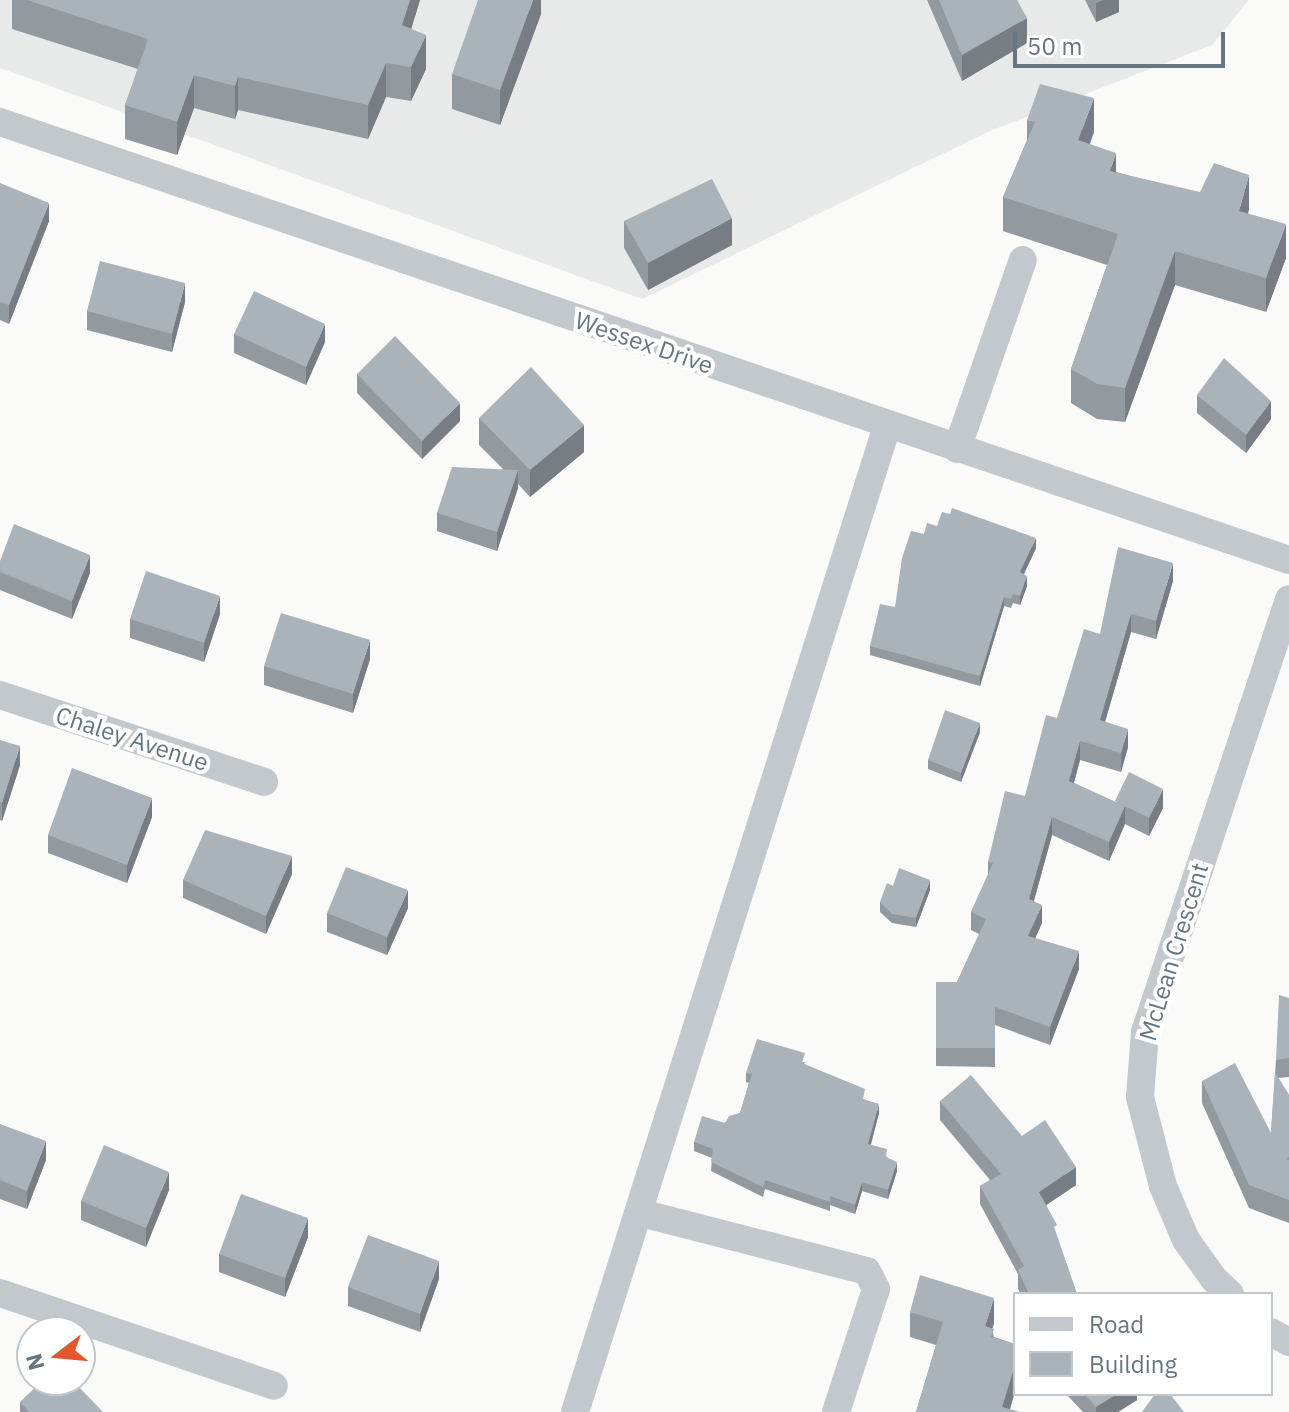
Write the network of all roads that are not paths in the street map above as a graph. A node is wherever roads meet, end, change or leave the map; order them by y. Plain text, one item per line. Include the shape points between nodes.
1 (0, 122) edge
2 (1023, 260) dead end
3 (887, 426) junction
4 (957, 449) junction
5 (1289, 560) edge
6 (1289, 599) edge
7 (0, 695) edge
8 (264, 782) dead end
9 (641, 1213) junction
10 (1228, 1292) edge
11 (0, 1293) edge
12 (274, 1386) dead end
13 (575, 1412) edge
14 (836, 1412) edge

1 - 3 street, Wessex Drive
2 - 4 street
3 - 4 street, Wessex Drive
3 - 9 street
4 - 5 street, Wessex Drive
6 - 10 street, McLean Crescent via 1145,1032 1140,1097 1163,1186 1186,1240
7 - 8 street, Chaley Avenue
9 - 13 street
9 - 14 street via 867,1271 876,1289
11 - 12 street

